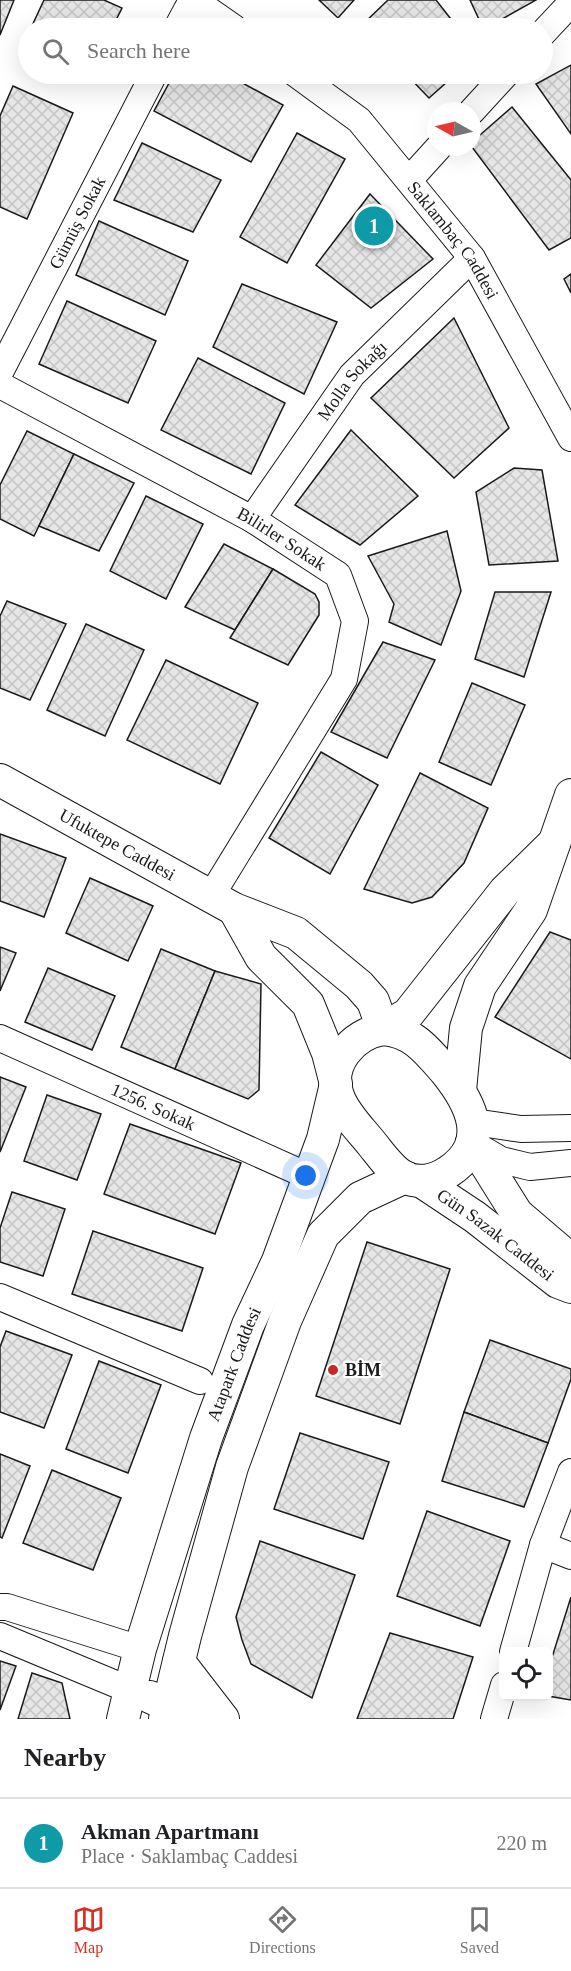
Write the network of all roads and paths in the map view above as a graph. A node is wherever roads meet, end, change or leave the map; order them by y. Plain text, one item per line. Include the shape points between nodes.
1 (193, 0) edge
2 (571, 3) edge
3 (183, 18) edge
4 (219, 18) edge
5 (553, 23) edge
6 (149, 84) edge
7 (310, 84) edge
8 (497, 84) edge
9 (480, 102) edge
10 (431, 156) edge
11 (409, 180) junction
12 (472, 258) junction
13 (0, 372) edge
14 (0, 385) edge
15 (571, 438) edge
16 (252, 519) junction
17 (0, 780) edge
18 (571, 795) edge
19 (554, 843) junction
20 (223, 902) junction
21 (383, 1029) junction
22 (0, 1038) edge
23 (336, 1084) junction
24 (460, 1089) junction
25 (571, 1128) edge
26 (473, 1132) junction
27 (571, 1163) edge
28 (308, 1176) junction
29 (413, 1179) junction
30 (571, 1260) edge
31 (571, 1287) edge
32 (0, 1297) edge
33 (200, 1381) dead end
34 (571, 1472) edge
35 (543, 1545) junction
36 (571, 1556) edge
37 (0, 1607) edge
38 (0, 1636) edge
39 (514, 1647) edge
40 (140, 1649) junction
41 (179, 1662) junction
42 (499, 1701) edge
43 (127, 1704) edge
44 (167, 1712) edge
45 (199, 1719) edge
46 (223, 1719) edge
47 (494, 1719) edge

1 - 3 street
1 - 4 street
2 - 5 street
6 - 13 street, Gümüş Sokak
7 - 11 street, Saklambaç Caddesi via 359,120
8 - 9 street
10 - 11 street
11 - 12 street, Saklambaç Caddesi
12 - 15 street, Saklambaç Caddesi
12 - 16 street, Molla Sokağı via 352,375
14 - 16 street, Bilirler Sokak
16 - 20 street, Bilirler Sokak via 338,574 355,621 344,679
17 - 20 street, Ufuktepe Caddesi
18 - 19 street
19 - 21 street, Atapark Caddesi via 505,891 408,1014
19 - 24 street via 531,910 480,986 466,1028
20 - 21 street, Ufuktepe Caddesi via 305,940 359,985 373,1001
20 - 23 street via 261,957 308,1004
21 - 23 street, Atapark Caddesi via 355,1040 338,1064
21 - 24 street via 401,1032 423,1046
22 - 28 street, 1256. Sokak
23 - 28 street, Atapark Caddesi via 323,1138
23 - 29 street via 337,1096 346,1112 389,1165
24 - 26 street via 471,1112
25 - 26 street
26 - 27 street via 501,1160 530,1167
26 - 29 street via 468,1152 454,1168 438,1179
26 - 30 street, Gün Sazak Caddesi via 517,1214
28 - 40 street, Atapark Caddesi via 206,1438
29 - 31 street, Gün Sazak Caddesi via 475,1217 558,1282
29 - 41 street via 360,1198 323,1235 285,1321 232,1467
32 - 33 street
34 - 35 street
35 - 36 street
35 - 39 street
37 - 40 street
38 - 43 street
40 - 41 street
40 - 43 street, Atapark Caddesi
41 - 44 street
41 - 46 street
42 - 47 street
43 - 44 street
44 - 45 street

